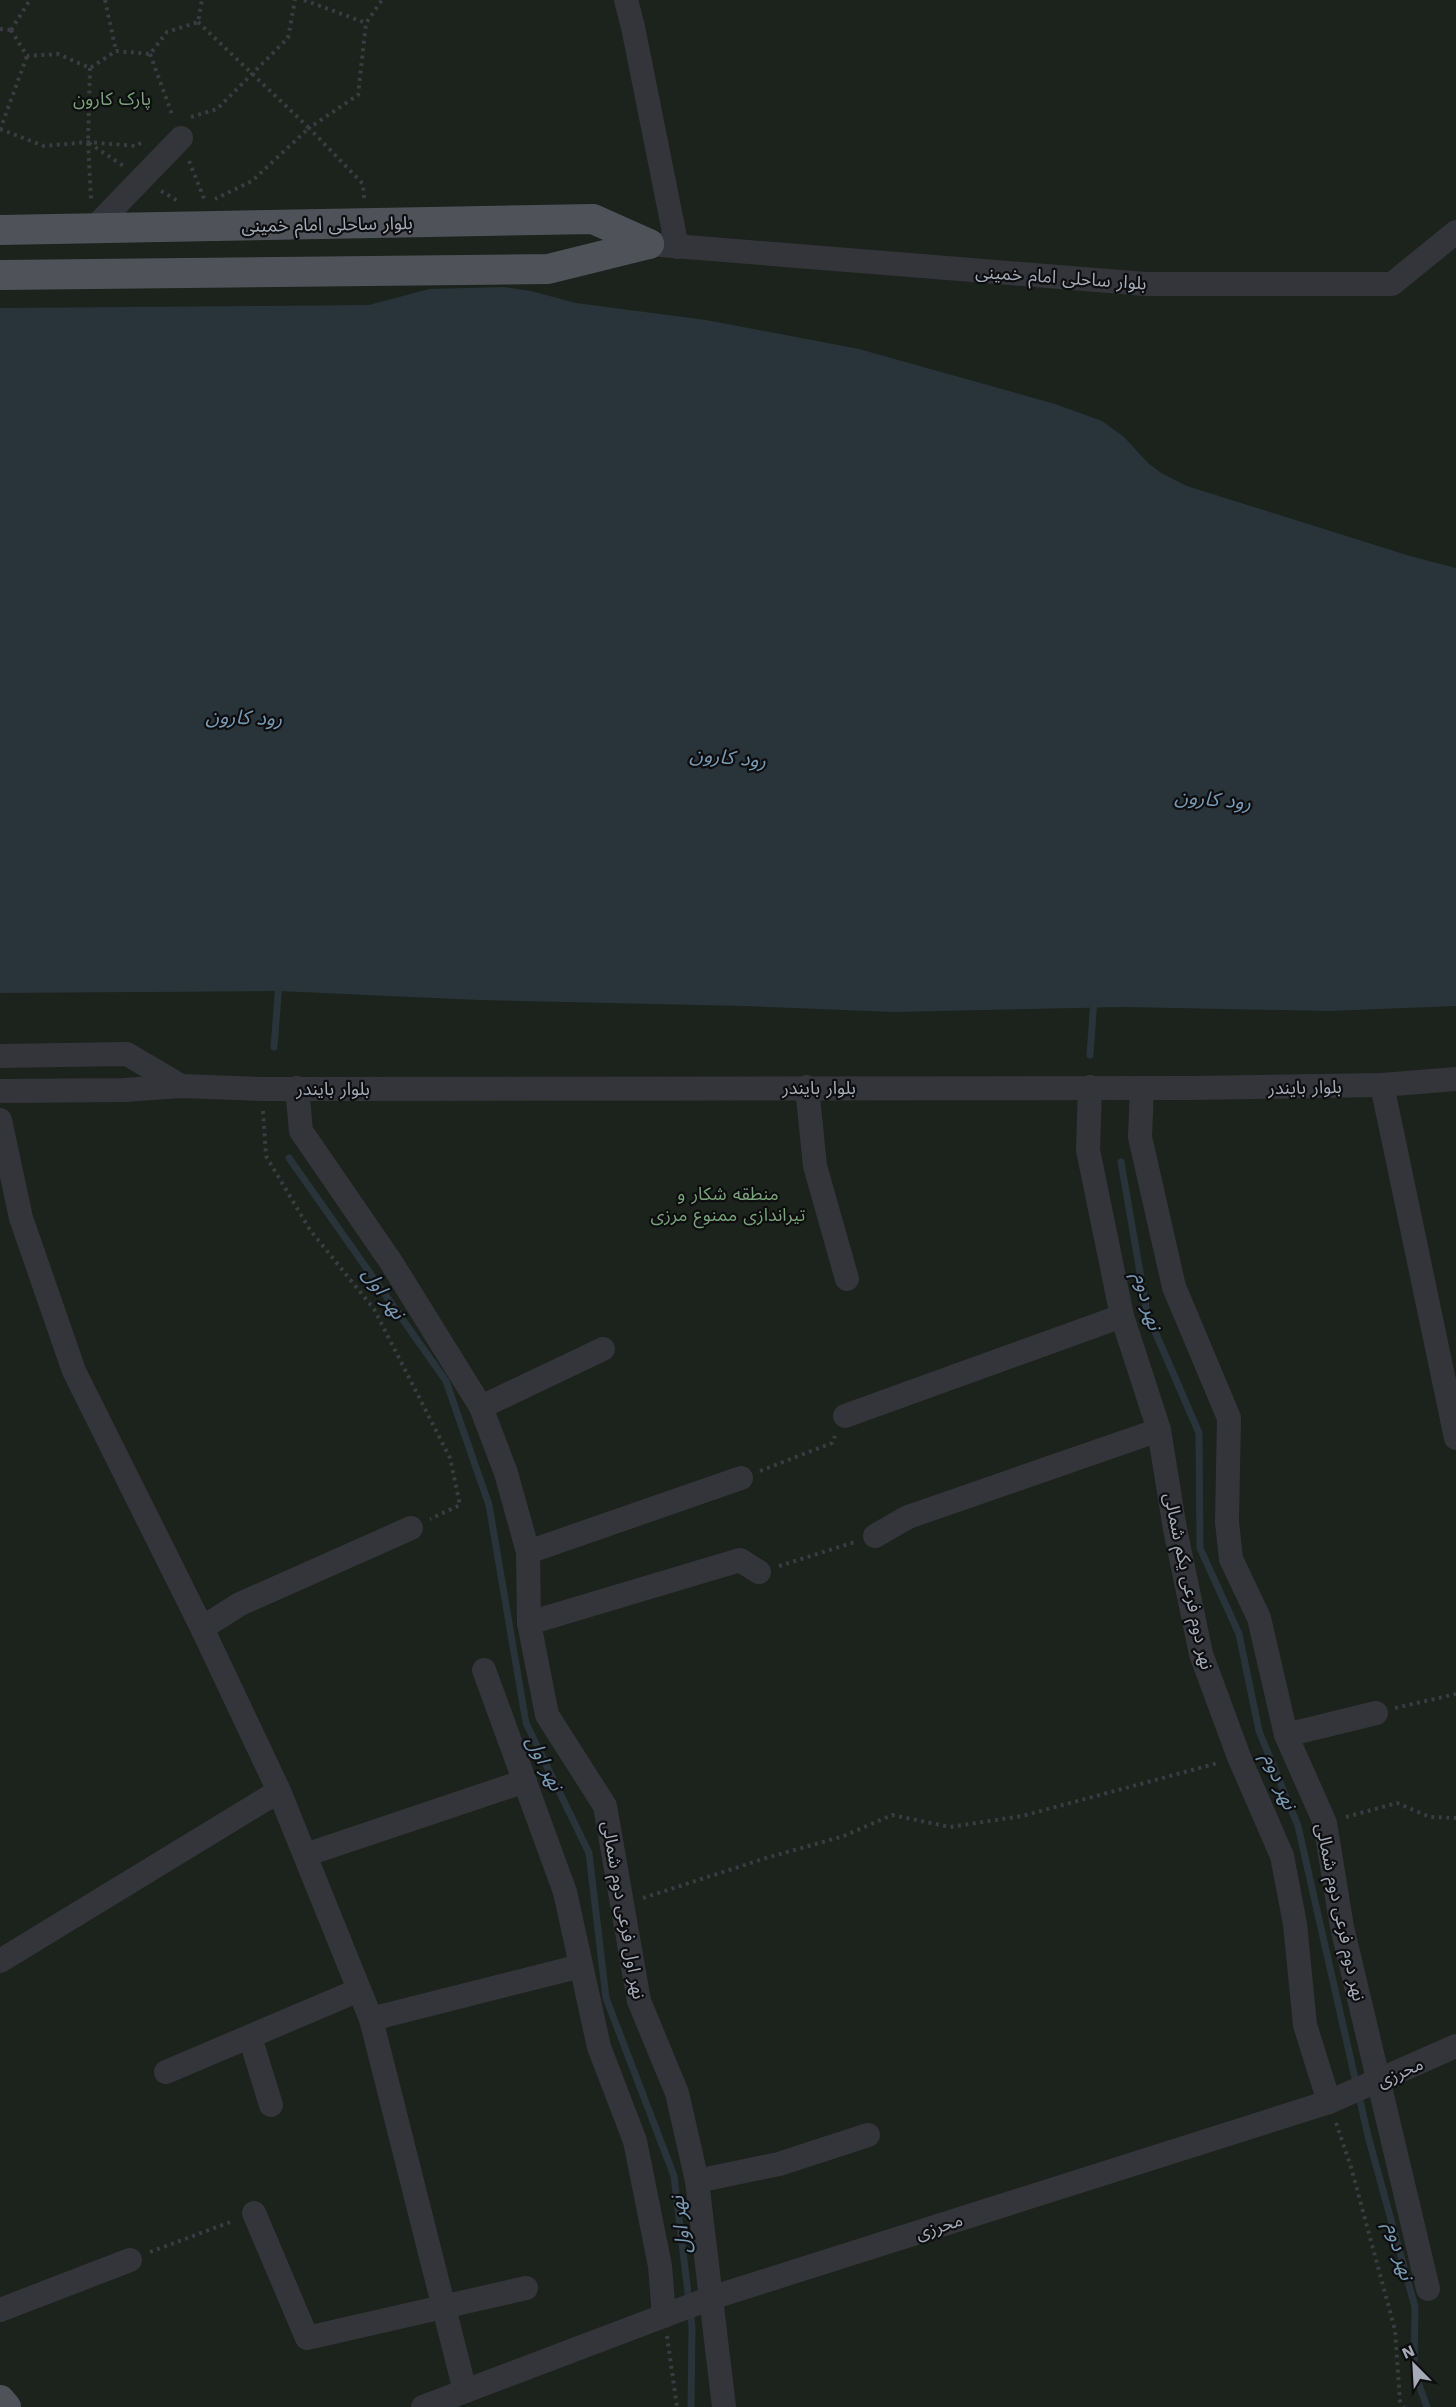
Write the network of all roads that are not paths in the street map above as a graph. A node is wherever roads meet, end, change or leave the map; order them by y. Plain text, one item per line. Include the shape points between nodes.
1 (626, 0) edge
2 (183, 128) road end
3 (93, 229) junction
4 (0, 230) edge
5 (1456, 232) edge
6 (663, 245) junction
7 (0, 275) edge
8 (0, 1056) edge
9 (1456, 1079) edge
10 (1382, 1085) junction
11 (182, 1086) junction
12 (807, 1087) junction
13 (1090, 1087) junction
14 (297, 1088) junction
15 (1142, 1088) junction
16 (0, 1091) edge
17 (0, 1120) edge
18 (847, 1279) dead end
19 (1122, 1316) junction
20 (603, 1349) dead end
21 (481, 1407) junction
22 (845, 1416) road end
23 (1159, 1430) junction
24 (1456, 1438) edge
25 (741, 1478) road end
26 (411, 1528) road end
27 (875, 1536) road end
28 (528, 1552) junction
29 (759, 1572) road end
30 (530, 1623) junction
31 (202, 1628) junction
32 (484, 1670) dead end
33 (1376, 1713) road end
34 (1286, 1735) junction
35 (525, 1781) junction
36 (279, 1791) junction
37 (305, 1855) junction
38 (0, 1961) edge
39 (580, 1966) junction
40 (359, 1990) junction
41 (371, 2019) junction
42 (250, 2037) junction
43 (1456, 2046) edge
44 (166, 2072) dead end
45 (1374, 2084) junction
46 (1336, 2099) junction
47 (271, 2105) dead end
48 (868, 2135) dead end
49 (697, 2181) junction
50 (254, 2212) road end
51 (130, 2260) road end
52 (526, 2288) dead end
53 (1428, 2289) dead end
54 (706, 2300) junction
55 (444, 2307) junction
56 (0, 2310) edge
57 (671, 2314) junction
58 (465, 2391) junction
59 (0, 2400) edge
60 (6, 2407) edge
61 (423, 2407) edge
62 (724, 2407) edge

1 - 6 street
2 - 3 street
3 - 4 main road, بلوار ساحلی امام خمینی
3 - 6 main road, بلوار ساحلی امام خمینی via 592,219
5 - 6 street, بلوار ساحلی امام خمینی via 1392,284 1146,284
6 - 7 main road, بلوار ساحلی امام خمینی via 548,269
8 - 11 street, بلوار بایندر via 127,1054
9 - 10 street, بلوار بایندر
10 - 15 street, بلوار بایندر
10 - 24 street
11 - 14 street, بلوار بایندر
11 - 16 street, بلوار بایندر
12 - 13 street, بلوار بایندر
12 - 14 street, بلوار بایندر
12 - 18 street via 815,1166
13 - 15 street, بلوار بایندر
13 - 19 street, نهر دوم فرعی یکم شمالی via 1088,1150
14 - 21 street, نهر اول فرعی دوم شمالی via 301,1131 392,1262
15 - 34 street, نهر دوم فرعی دوم شمالی via 1140,1137 1174,1287 1229,1418 1227,1522 1232,1559 1259,1618
17 - 31 street via 21,1218 74,1371
19 - 22 street
19 - 23 street, نهر دوم فرعی یکم شمالی
20 - 21 street
21 - 28 street, نهر اول فرعی دوم شمالی via 506,1473
23 - 27 street via 908,1517
23 - 46 street, نهر دوم فرعی یکم شمالی via 1201,1654 1239,1757 1282,1856 1305,2025
25 - 28 street
26 - 31 street via 240,1604
28 - 30 street, نهر اول فرعی دوم شمالی
29 - 30 street via 740,1560
30 - 49 street, نهر اول فرعی دوم شمالی via 547,1714 605,1806 639,2001 677,2093
31 - 36 street
32 - 35 street
33 - 34 street
34 - 45 street, نهر دوم فرعی دوم شمالی via 1325,1823 1341,1927
35 - 37 street
35 - 39 street via 565,1892
36 - 37 street
36 - 38 street
37 - 40 street
39 - 41 street
39 - 57 street via 599,2047 635,2141
40 - 41 street
40 - 42 street
41 - 55 street
42 - 44 street
42 - 47 street
43 - 45 street, محرزی
45 - 46 street, محرزی
45 - 53 street, نهر دوم فرعی دوم شمالی
46 - 54 street, محرزی
48 - 49 street via 779,2164
49 - 54 street, نهر اول فرعی دوم شمالی
50 - 55 street via 307,2338
51 - 56 street
52 - 55 street
54 - 57 street, محرزی
54 - 62 street, نهر اول فرعی دوم شمالی
55 - 58 street
57 - 58 street, محرزی
58 - 61 street, محرزی
59 - 60 main road

